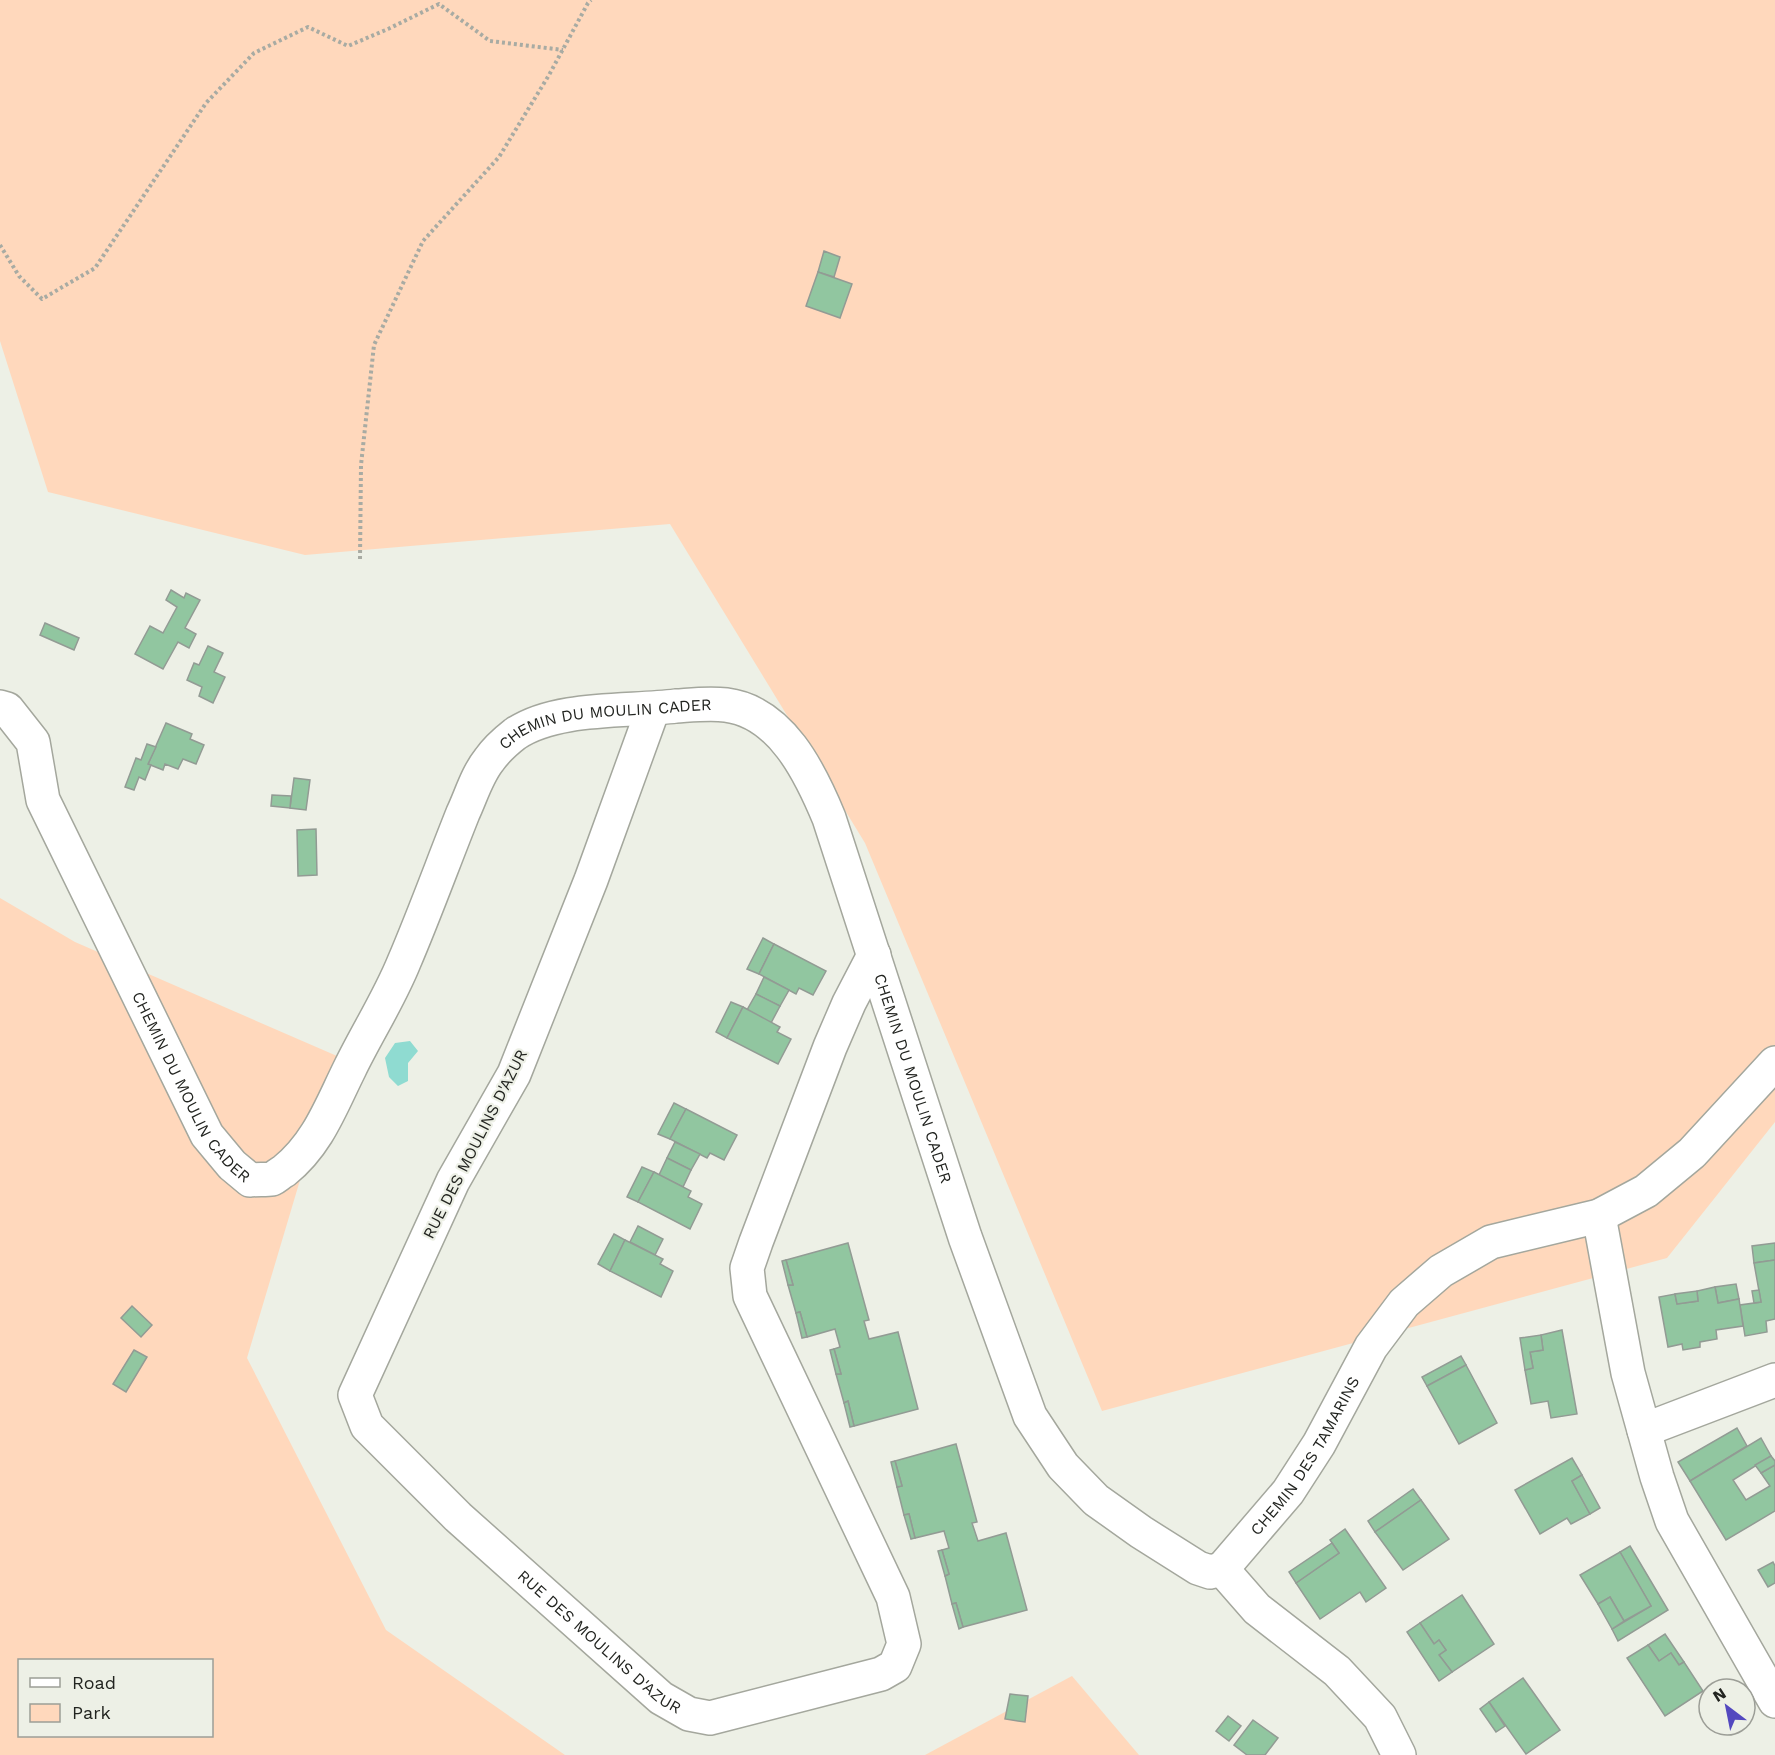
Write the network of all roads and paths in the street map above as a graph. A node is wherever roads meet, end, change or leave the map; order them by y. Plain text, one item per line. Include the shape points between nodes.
1 (591, 0) edge
2 (563, 50) junction
3 (0, 245) edge
4 (360, 559) dead end
5 (0, 707) edge
6 (653, 709) junction
7 (874, 956) junction
8 (1775, 1063) edge
9 (1599, 1216) junction
10 (1775, 1380) edge
11 (1644, 1430) junction
12 (1222, 1569) junction
13 (1775, 1701) edge
14 (1399, 1755) edge

1 - 2 path
2 - 3 path via 490,41 439,4 348,46 308,27 254,53 206,103 95,268 42,299 19,276
2 - 4 path via 499,157 423,241 374,345 361,465
5 - 6 street, CHEMIN DU MOULIN CADER via 7,709 33,742 42,800 207,1135 250,1180 274,1178 295,1162 320,1130 404,964 488,761 516,734 538,722 564,715
6 - 7 street, CHEMIN DU MOULIN CADER via 728,705 771,724 784,738 818,789
6 - 7 street, RUE DES MOULINS D'AZUR via 514,1074 453,1181 355,1395 367,1426 458,1517 661,1698 689,1714 710,1718 881,1674 895,1665 904,1644 893,1597 750,1296 747,1268 830,1047
7 - 12 street, CHEMIN DU MOULIN CADER via 965,1237 1030,1416 1063,1466 1096,1500 1198,1568 1210,1572
8 - 9 street, CHEMIN DES TAMARINS via 1692,1153 1646,1191
9 - 11 street via 1628,1373
9 - 12 street, CHEMIN DES TAMARINS via 1491,1242 1441,1271 1404,1303 1371,1347 1320,1443 1288,1492
10 - 11 street
11 - 13 street via 1672,1521
12 - 14 street via 1257,1609 1337,1671 1380,1717

